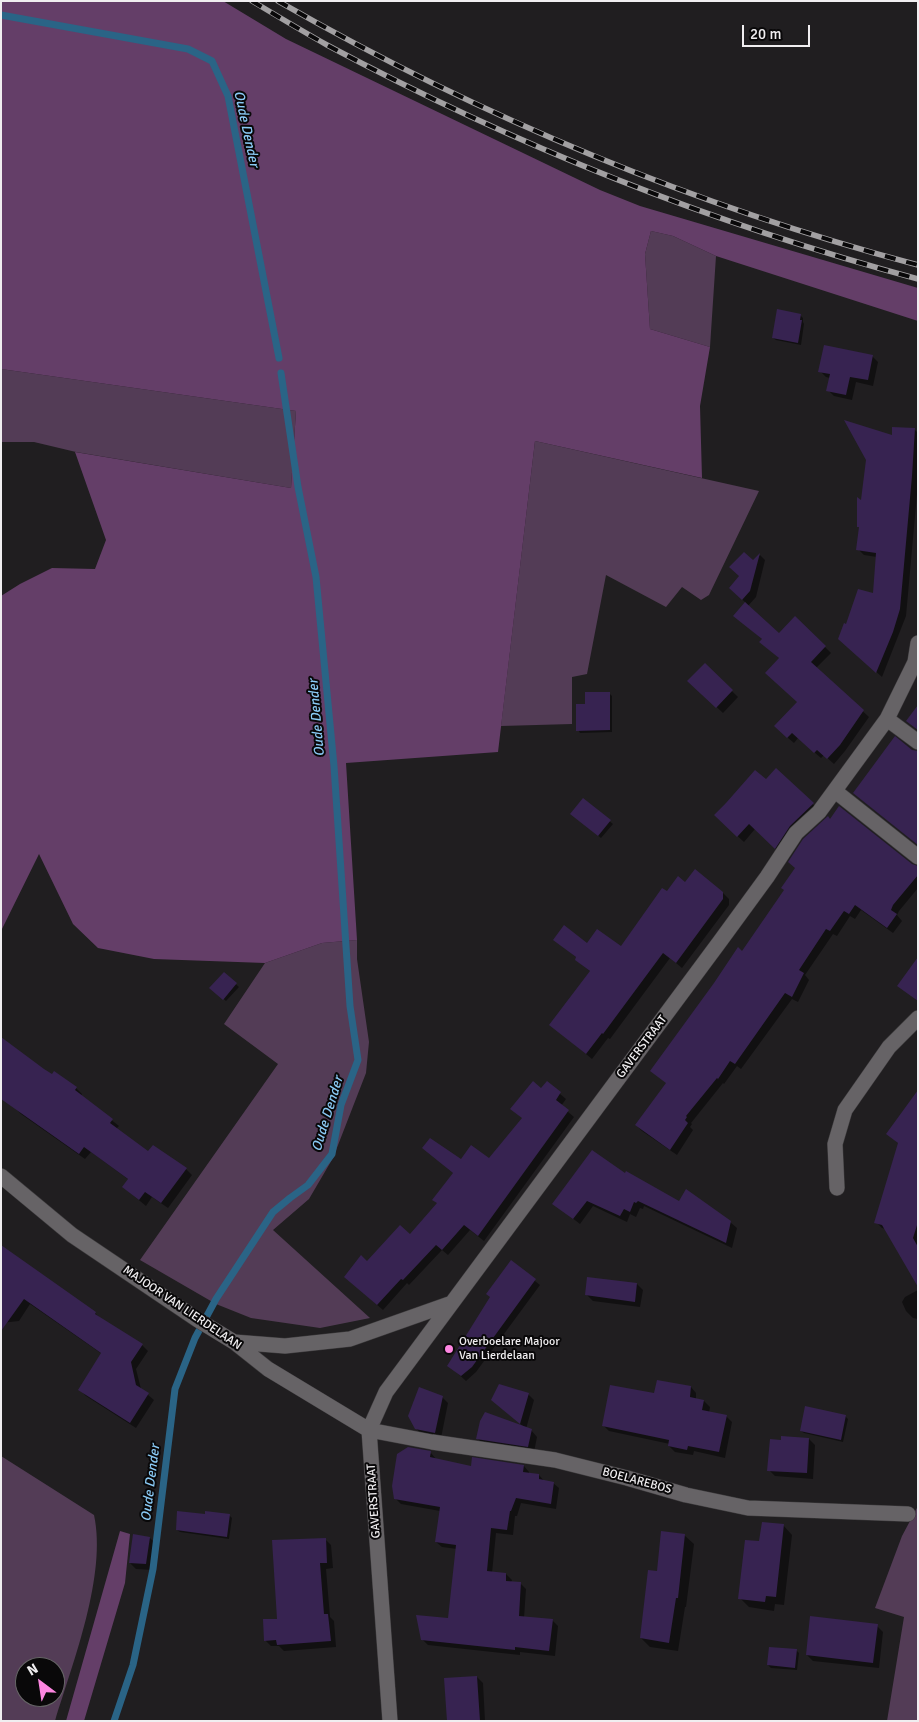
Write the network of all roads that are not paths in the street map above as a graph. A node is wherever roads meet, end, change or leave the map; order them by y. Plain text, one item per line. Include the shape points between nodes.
1 (918, 643) edge
2 (887, 719) junction
3 (918, 742) edge
4 (835, 791) junction
5 (918, 857) edge
6 (918, 1018) edge
7 (1, 1176) edge
8 (837, 1188) dead end
9 (450, 1304) junction
10 (234, 1342) junction
11 (369, 1430) junction
12 (908, 1514) dead end
13 (390, 1721) edge

1 - 2 street, GAVERSTRAAT via 915,662
2 - 3 street
2 - 4 street, GAVERSTRAAT
4 - 5 street
4 - 9 street, GAVERSTRAAT via 819,812 796,833 721,940
6 - 8 street via 889,1047 845,1110 835,1144
7 - 10 street, MAJOOR VAN LIERDELAAN via 72,1235
9 - 10 street via 350,1339 285,1346
9 - 11 street, GAVERSTRAAT via 386,1392
10 - 11 street, MAJOOR VAN LIERDELAAN via 268,1369
11 - 12 street, BOELAREBOS via 554,1460 748,1508
11 - 13 street, GAVERSTRAAT

